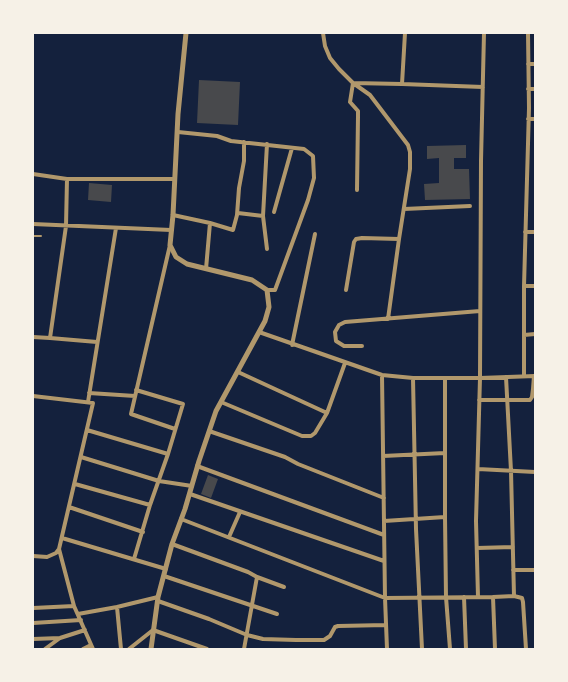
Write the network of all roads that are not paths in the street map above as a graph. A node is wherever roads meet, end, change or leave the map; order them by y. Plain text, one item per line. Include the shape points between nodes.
1 (186, 33) edge
2 (323, 33) edge
3 (405, 33) edge
4 (484, 33) edge
5 (528, 33) edge
6 (528, 64) junction
7 (535, 64) edge
8 (353, 83) junction
9 (402, 84) junction
10 (483, 87) junction
11 (528, 89) junction
12 (535, 89) edge
13 (528, 119) junction
14 (535, 119) edge
15 (178, 132) junction
16 (244, 142) junction
17 (267, 144) junction
18 (292, 148) junction
19 (33, 174) edge
20 (67, 179) junction
21 (174, 179) junction
22 (357, 190) dead end
23 (470, 206) dead end
24 (404, 209) junction
25 (274, 212) dead end
26 (238, 213) junction
27 (173, 215) junction
28 (263, 216) junction
29 (210, 223) junction
30 (33, 224) edge
31 (66, 226) junction
32 (116, 228) junction
33 (171, 230) junction
34 (525, 232) junction
35 (535, 232) edge
36 (315, 234) dead end
37 (33, 236) edge
38 (41, 236) dead end
39 (399, 239) junction
40 (170, 245) junction
41 (266, 249) dead end
42 (206, 269) junction
43 (524, 286) junction
44 (535, 286) edge
45 (267, 290) junction
46 (346, 290) dead end
47 (480, 311) junction
48 (388, 319) junction
49 (259, 332) junction
50 (535, 334) edge
51 (524, 335) junction
52 (33, 337) edge
53 (50, 338) junction
54 (97, 342) junction
55 (292, 345) junction
56 (362, 346) dead end
57 (345, 363) junction
58 (238, 372) junction
59 (382, 375) junction
60 (524, 376) junction
61 (534, 376) edge
62 (506, 377) junction
63 (413, 378) junction
64 (445, 378) junction
65 (480, 378) junction
66 (534, 389) edge
67 (136, 390) junction
68 (89, 393) junction
69 (33, 396) edge
70 (135, 396) junction
71 (479, 400) junction
72 (507, 400) junction
73 (88, 402) junction
74 (221, 402) junction
75 (327, 413) junction
76 (175, 429) junction
77 (87, 430) junction
78 (209, 431) junction
79 (445, 453) junction
80 (168, 454) junction
81 (415, 454) junction
82 (383, 456) junction
83 (81, 457) junction
84 (197, 466) junction
85 (478, 469) junction
86 (511, 471) junction
87 (535, 472) edge
88 (159, 481) junction
89 (75, 484) junction
90 (192, 486) junction
91 (190, 494) junction
92 (384, 498) junction
93 (150, 505) junction
94 (69, 507) junction
95 (240, 512) junction
96 (445, 517) junction
97 (416, 518) junction
98 (181, 519) junction
99 (384, 521) junction
100 (142, 532) junction
101 (384, 535) junction
102 (229, 537) junction
103 (62, 538) junction
104 (172, 544) junction
105 (477, 548) junction
106 (513, 548) junction
107 (59, 550) junction
108 (33, 556) edge
109 (134, 559) junction
110 (384, 562) junction
111 (166, 569) junction
112 (514, 570) junction
113 (535, 570) edge
114 (164, 576) junction
115 (256, 577) junction
116 (284, 587) dead end
117 (478, 596) junction
118 (493, 596) junction
119 (514, 596) junction
120 (464, 597) junction
121 (385, 598) junction
122 (420, 598) junction
123 (446, 598) junction
124 (158, 599) junction
125 (74, 606) junction
126 (251, 606) junction
127 (117, 607) junction
128 (33, 608) edge
129 (78, 614) junction
130 (277, 614) dead end
131 (81, 620) junction
132 (33, 623) edge
133 (386, 625) junction
134 (85, 630) junction
135 (153, 630) junction
136 (246, 635) junction
137 (60, 638) junction
138 (33, 640) edge
139 (92, 647) edge
140 (45, 649) edge
141 (82, 649) edge
142 (121, 649) edge
143 (129, 649) edge
144 (151, 649) edge
145 (207, 649) edge
146 (244, 649) edge
147 (387, 649) edge
148 (422, 649) edge
149 (450, 649) edge
150 (466, 649) edge
151 (495, 649) edge
152 (526, 649) edge

1 - 15 street
2 - 8 street via 330,58
3 - 9 street
4 - 10 street
5 - 6 street
6 - 7 street
6 - 11 street
8 - 9 street
8 - 22 street via 350,102 358,111
8 - 24 street via 370,95 408,145 411,161
9 - 10 street
10 - 47 street
11 - 12 street
11 - 13 street
13 - 14 street
13 - 34 street
15 - 16 street
15 - 21 street
16 - 17 street
16 - 26 street
17 - 18 street
17 - 28 street
18 - 25 street
18 - 45 street via 304,149 313,156 314,178 275,290
19 - 20 street
20 - 21 street
20 - 31 street
21 - 27 street
23 - 24 street
24 - 39 street
26 - 28 street
26 - 29 street via 233,230
27 - 29 street
27 - 33 street
28 - 41 street
29 - 42 street
30 - 31 street
31 - 32 street
31 - 53 street
32 - 33 street
32 - 54 street
33 - 40 street
34 - 35 street
34 - 43 street
36 - 55 street
37 - 38 lane
39 - 46 street via 356,239
39 - 48 street
40 - 42 street via 176,257 187,264
40 - 67 street
42 - 45 street via 252,280
43 - 44 street
43 - 51 street
45 - 49 street via 269,307
47 - 48 street
47 - 65 street
48 - 56 street via 345,322 339,325 335,332 336,342 344,346
49 - 55 street
49 - 58 street
50 - 51 street
51 - 60 street
52 - 53 street
53 - 54 street
54 - 68 street
55 - 57 street
57 - 59 street
57 - 75 street
58 - 74 street
58 - 75 street
59 - 63 street
59 - 82 street
60 - 61 street
60 - 62 street
61 - 66 street
62 - 65 street
62 - 72 street
63 - 64 street
63 - 81 street
64 - 65 street
64 - 79 street
65 - 71 street
66 - 72 street via 530,400
67 - 70 street
67 - 76 street via 183,404
68 - 70 street
68 - 73 street
69 - 73 street
70 - 76 street via 131,414
71 - 72 street
71 - 85 street
72 - 86 street
73 - 77 street via 93,403
74 - 75 street via 302,436 311,436 315,433
74 - 78 street
76 - 80 street
77 - 80 street
77 - 83 street
78 - 84 street
78 - 92 street
79 - 81 street
79 - 96 street
80 - 88 street
81 - 82 street
81 - 97 street
82 - 92 street
83 - 88 street
83 - 89 street
84 - 90 street
84 - 101 street
85 - 86 street
85 - 105 street
86 - 87 street
86 - 106 street
88 - 90 street
88 - 93 street
89 - 93 street
89 - 94 street
90 - 91 street
91 - 95 street
91 - 98 street
92 - 99 street
93 - 100 street
94 - 100 street
94 - 103 street
95 - 102 street
95 - 110 street
96 - 97 street
96 - 123 street
97 - 99 street
97 - 122 street
98 - 102 street
98 - 104 street
99 - 101 street
100 - 109 street
101 - 110 street
102 - 121 street
103 - 107 street
103 - 109 street
104 - 111 street
104 - 115 street
105 - 106 street
105 - 117 street
106 - 112 street
107 - 108 street via 47,557
107 - 125 street
109 - 111 street
110 - 121 street
111 - 114 street
112 - 113 street
112 - 119 street
114 - 124 street
114 - 126 street
115 - 116 street
115 - 126 street
117 - 118 street
117 - 120 street
118 - 119 street
118 - 151 street
119 - 152 street via 522,598 523,602
120 - 123 street
120 - 150 street
121 - 122 street
121 - 133 street
122 - 123 street
122 - 148 street
123 - 149 street
124 - 127 street
124 - 135 street
124 - 136 street
125 - 128 street
125 - 129 street
126 - 130 street
126 - 136 street
127 - 129 street
127 - 142 street
129 - 131 street
131 - 132 street
131 - 134 street
133 - 136 street via 338,626 324,640 263,639
133 - 147 street
134 - 137 street
134 - 139 street
135 - 143 street
135 - 144 street
135 - 145 street
136 - 146 street
137 - 138 street
137 - 140 street
139 - 141 street

